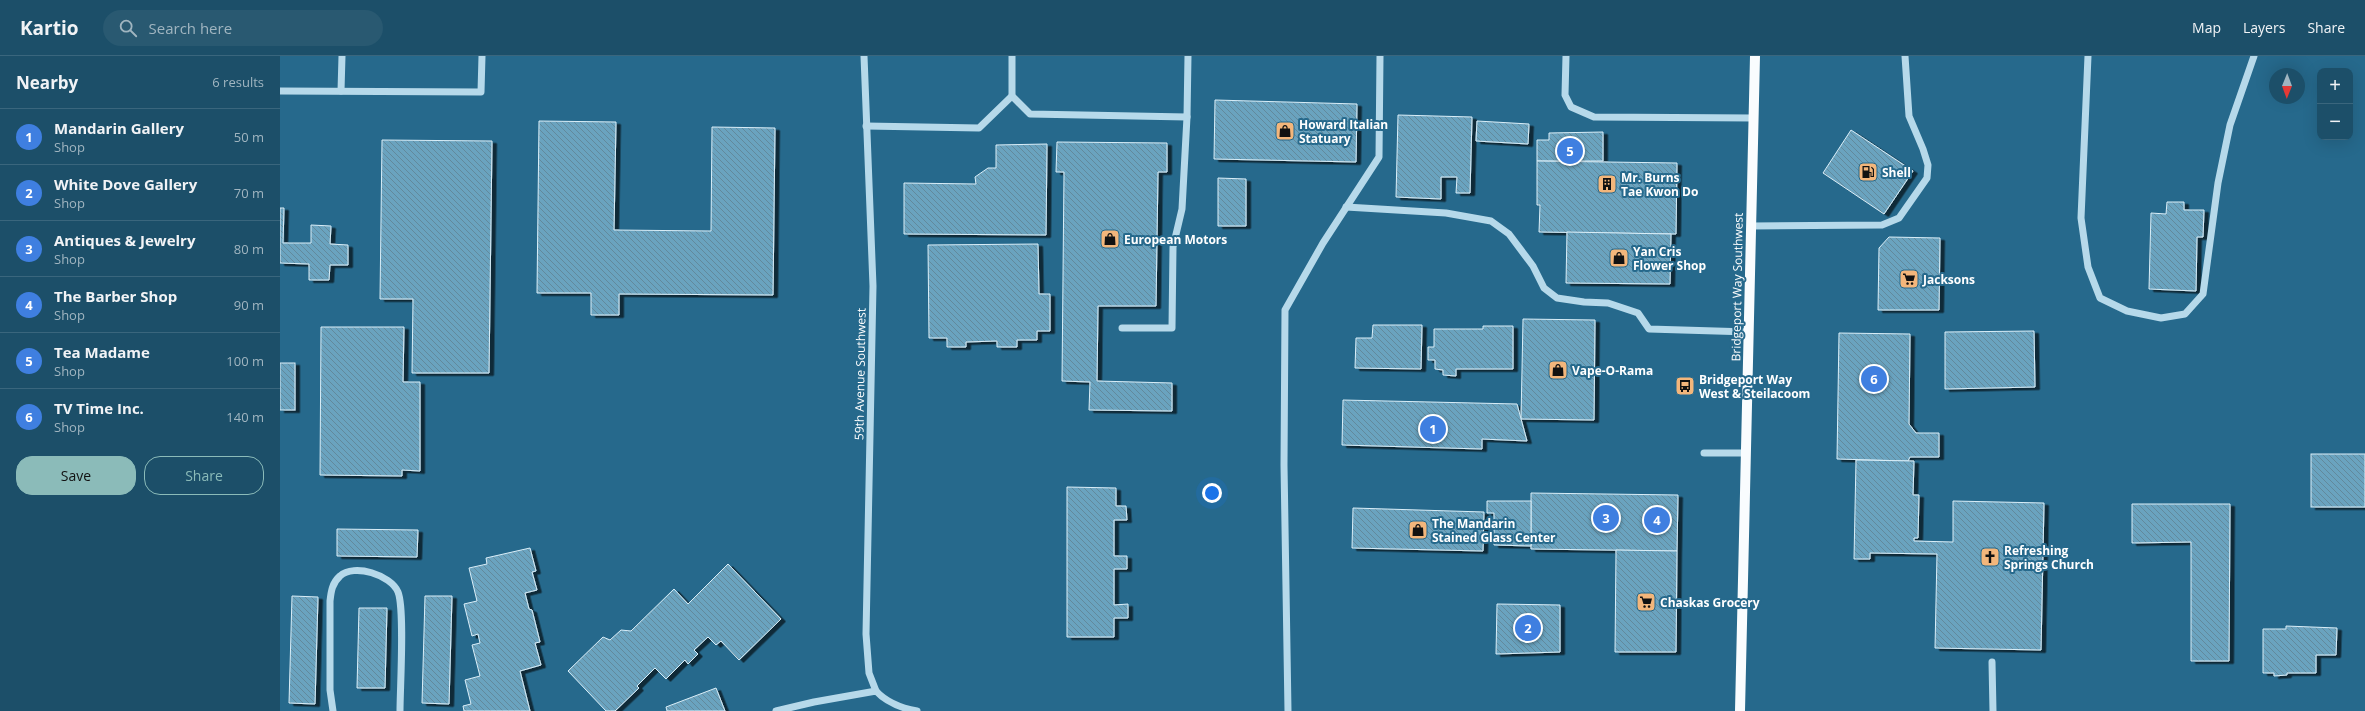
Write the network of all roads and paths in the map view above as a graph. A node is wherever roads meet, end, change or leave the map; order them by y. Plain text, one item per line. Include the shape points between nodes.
1 (342, 56) edge
2 (482, 56) edge
3 (864, 56) edge
4 (1012, 56) edge
5 (1188, 56) edge
6 (1380, 56) edge
7 (1566, 56) edge
8 (1755, 56) edge
9 (1905, 56) edge
10 (2088, 56) edge
11 (2254, 56) edge
12 (280, 91) edge
13 (341, 91) junction
14 (1012, 96) junction
15 (1187, 117) junction
16 (1753, 118) junction
17 (866, 126) junction
18 (1346, 207) junction
19 (1751, 226) junction
20 (1122, 328) dead end
21 (1749, 332) junction
22 (1704, 453) dead end
23 (1746, 453) junction
24 (1992, 662) dead end
25 (876, 691) junction
26 (333, 711) edge
27 (400, 711) edge
28 (776, 711) edge
29 (917, 711) edge
30 (1288, 711) edge
31 (1740, 711) edge
32 (1993, 711) edge

1 - 13 street
2 - 13 street via 481,92
3 - 17 street, 59th Avenue Southwest
4 - 14 street
5 - 15 street
6 - 18 street via 1379,157
7 - 16 street via 1565,95 1571,106 1594,117
8 - 16 main road, Bridgeport Way Southwest
9 - 19 street via 1909,116 1924,149 1928,165 1927,178 1899,218 1882,225
10 - 11 street via 2081,218 2088,267 2100,298 2127,311 2161,318 2185,314 2203,294 2218,183 2230,124
12 - 13 street
14 - 15 street via 1030,114
14 - 17 street via 979,128
15 - 20 street via 1182,209 1173,247 1172,328
16 - 19 main road, Bridgeport Way Southwest
17 - 25 street, 59th Avenue Southwest via 873,286 866,634 869,673
18 - 21 street via 1446,214 1490,221 1509,234 1533,266 1544,288 1557,298 1608,303 1638,313 1648,329
18 - 30 street via 1285,310 1284,465
19 - 21 main road, Bridgeport Way Southwest
21 - 23 main road, Bridgeport Way Southwest
22 - 23 street
23 - 31 main road, Bridgeport Way Southwest
24 - 32 street
25 - 28 street
25 - 29 street via 884,700
26 - 27 street via 330,690 330,601 332,587 340,575 353,570 378,574 389,580 398,592 401,612

